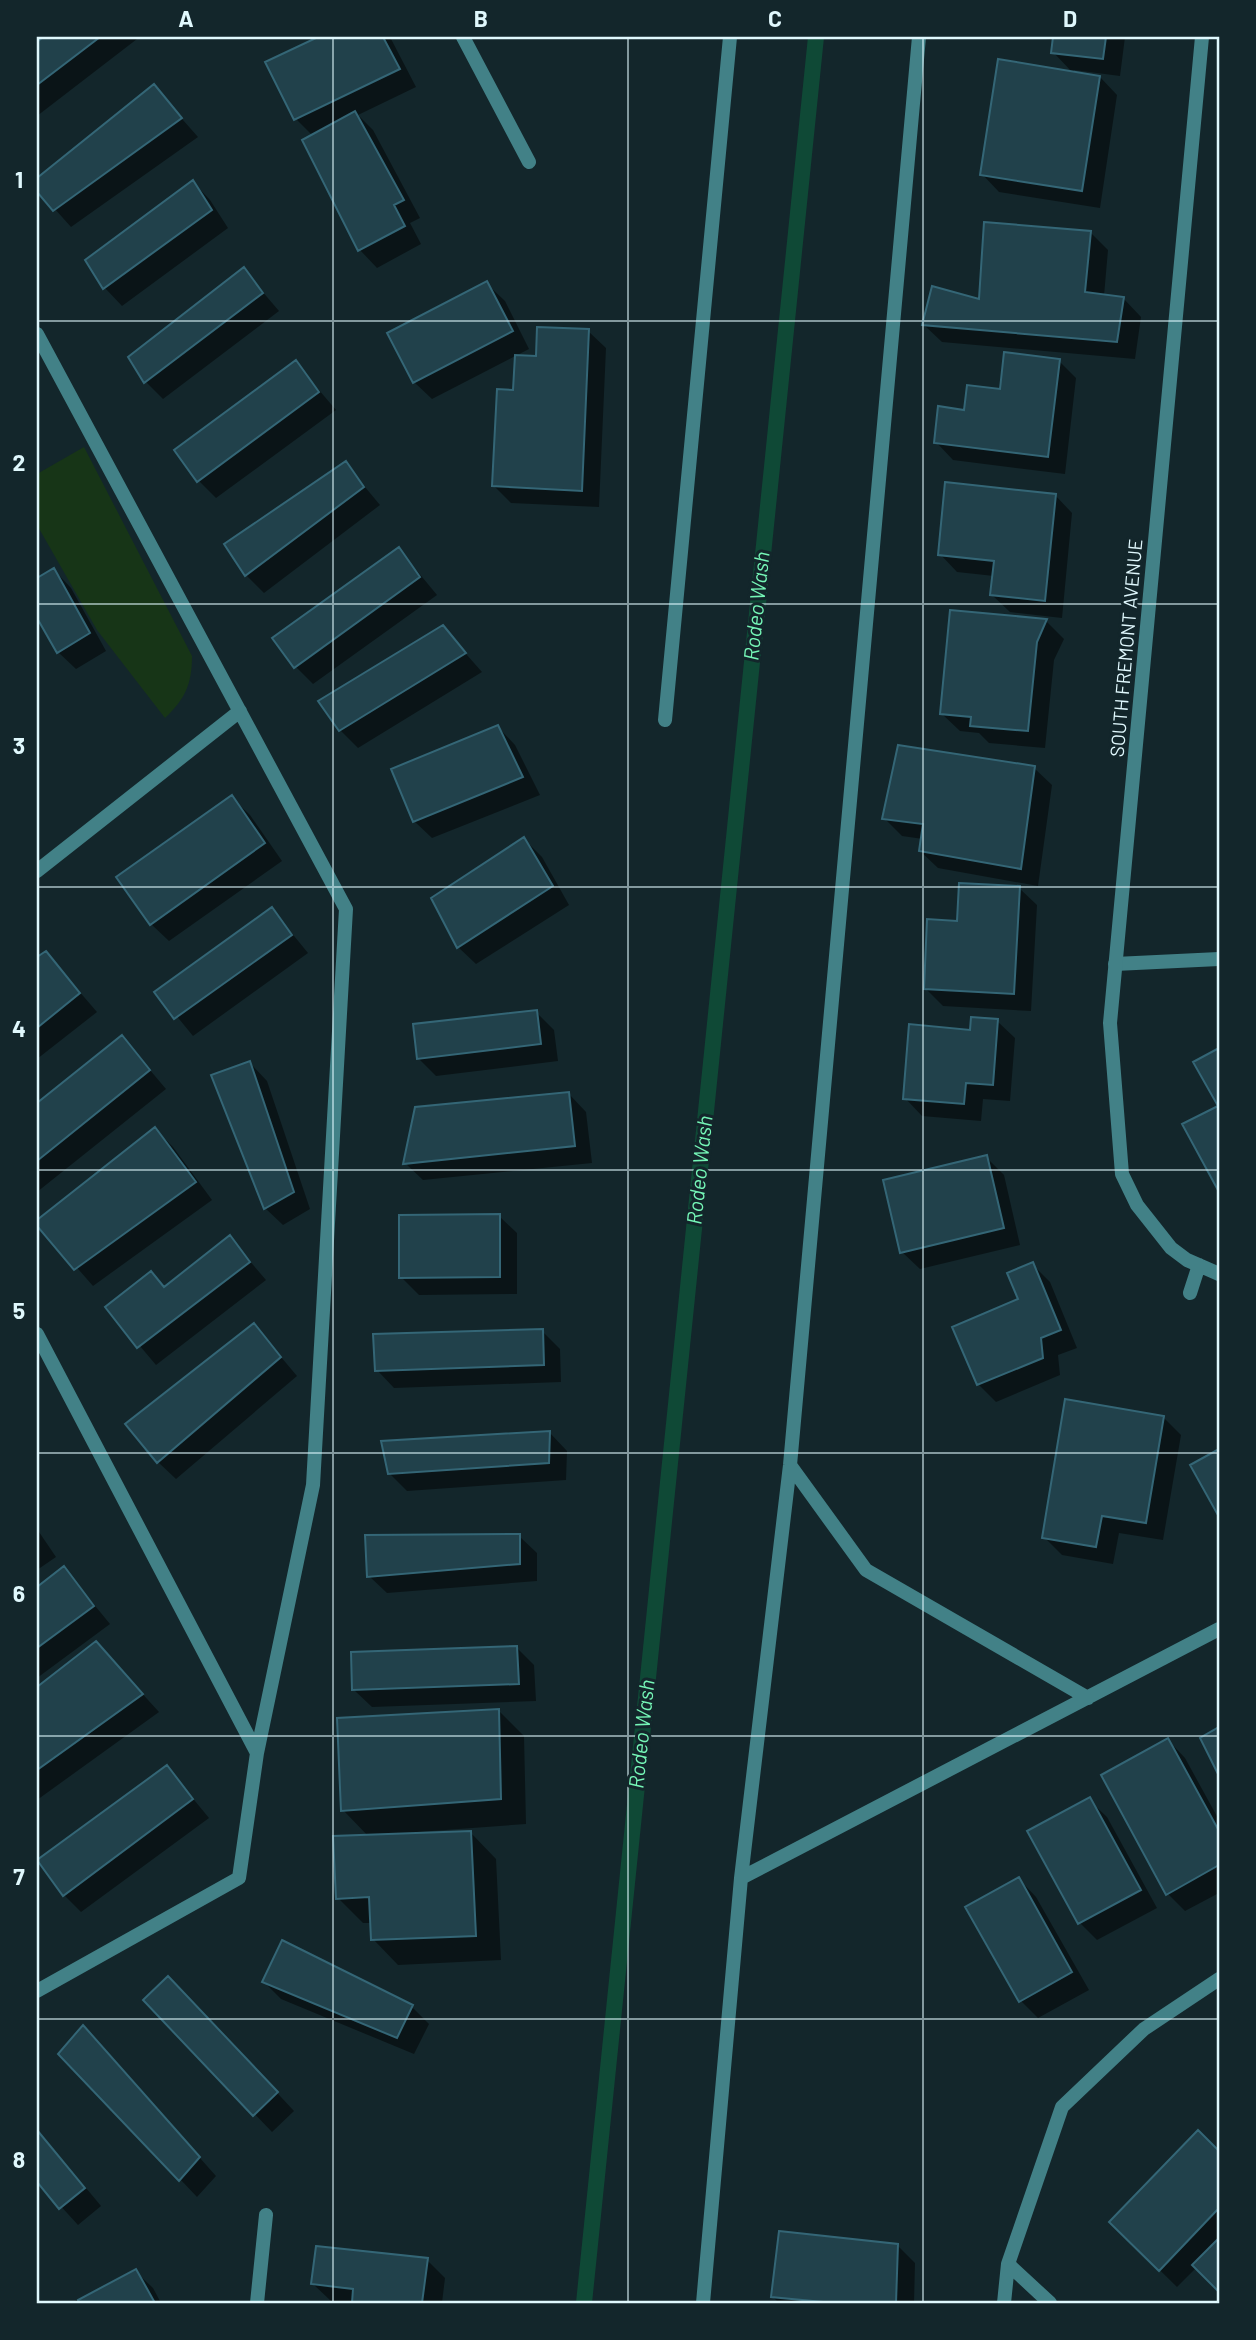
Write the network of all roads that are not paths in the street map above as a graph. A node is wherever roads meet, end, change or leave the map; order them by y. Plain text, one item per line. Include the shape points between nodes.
1 (463, 37) edge
2 (730, 37) edge
3 (919, 37) edge
4 (1202, 37) edge
5 (529, 162) dead end
6 (37, 334) edge
7 (240, 711) junction
8 (665, 720) dead end
9 (37, 871) edge
10 (1219, 959) edge
11 (1115, 964) junction
12 (1199, 1265) junction
13 (1219, 1274) edge
14 (1190, 1293) dead end
15 (37, 1334) edge
16 (790, 1465) junction
17 (1219, 1629) edge
18 (1088, 1698) junction
19 (257, 1754) junction
20 (741, 1878) junction
21 (1219, 1979) edge
22 (37, 1992) edge
23 (266, 2215) dead end
24 (1008, 2264) junction
25 (257, 2303) edge
26 (703, 2303) edge
27 (1004, 2303) edge
28 (1050, 2303) edge

1 - 5 street
2 - 8 street
3 - 16 street
4 - 11 street, SOUTH FREMONT AVENUE
6 - 7 street
7 - 9 street
7 - 19 street via 346,909 313,1485
10 - 11 street
11 - 12 street, SOUTH FREMONT AVENUE via 1110,1023 1122,1174 1137,1205 1171,1248
12 - 13 street
12 - 14 street
15 - 19 street
16 - 18 street via 866,1570
16 - 20 street
17 - 18 street
18 - 20 street
19 - 22 street via 239,1878
20 - 26 street
21 - 24 street via 1144,2029 1062,2107
23 - 25 street
24 - 27 street
24 - 28 street

